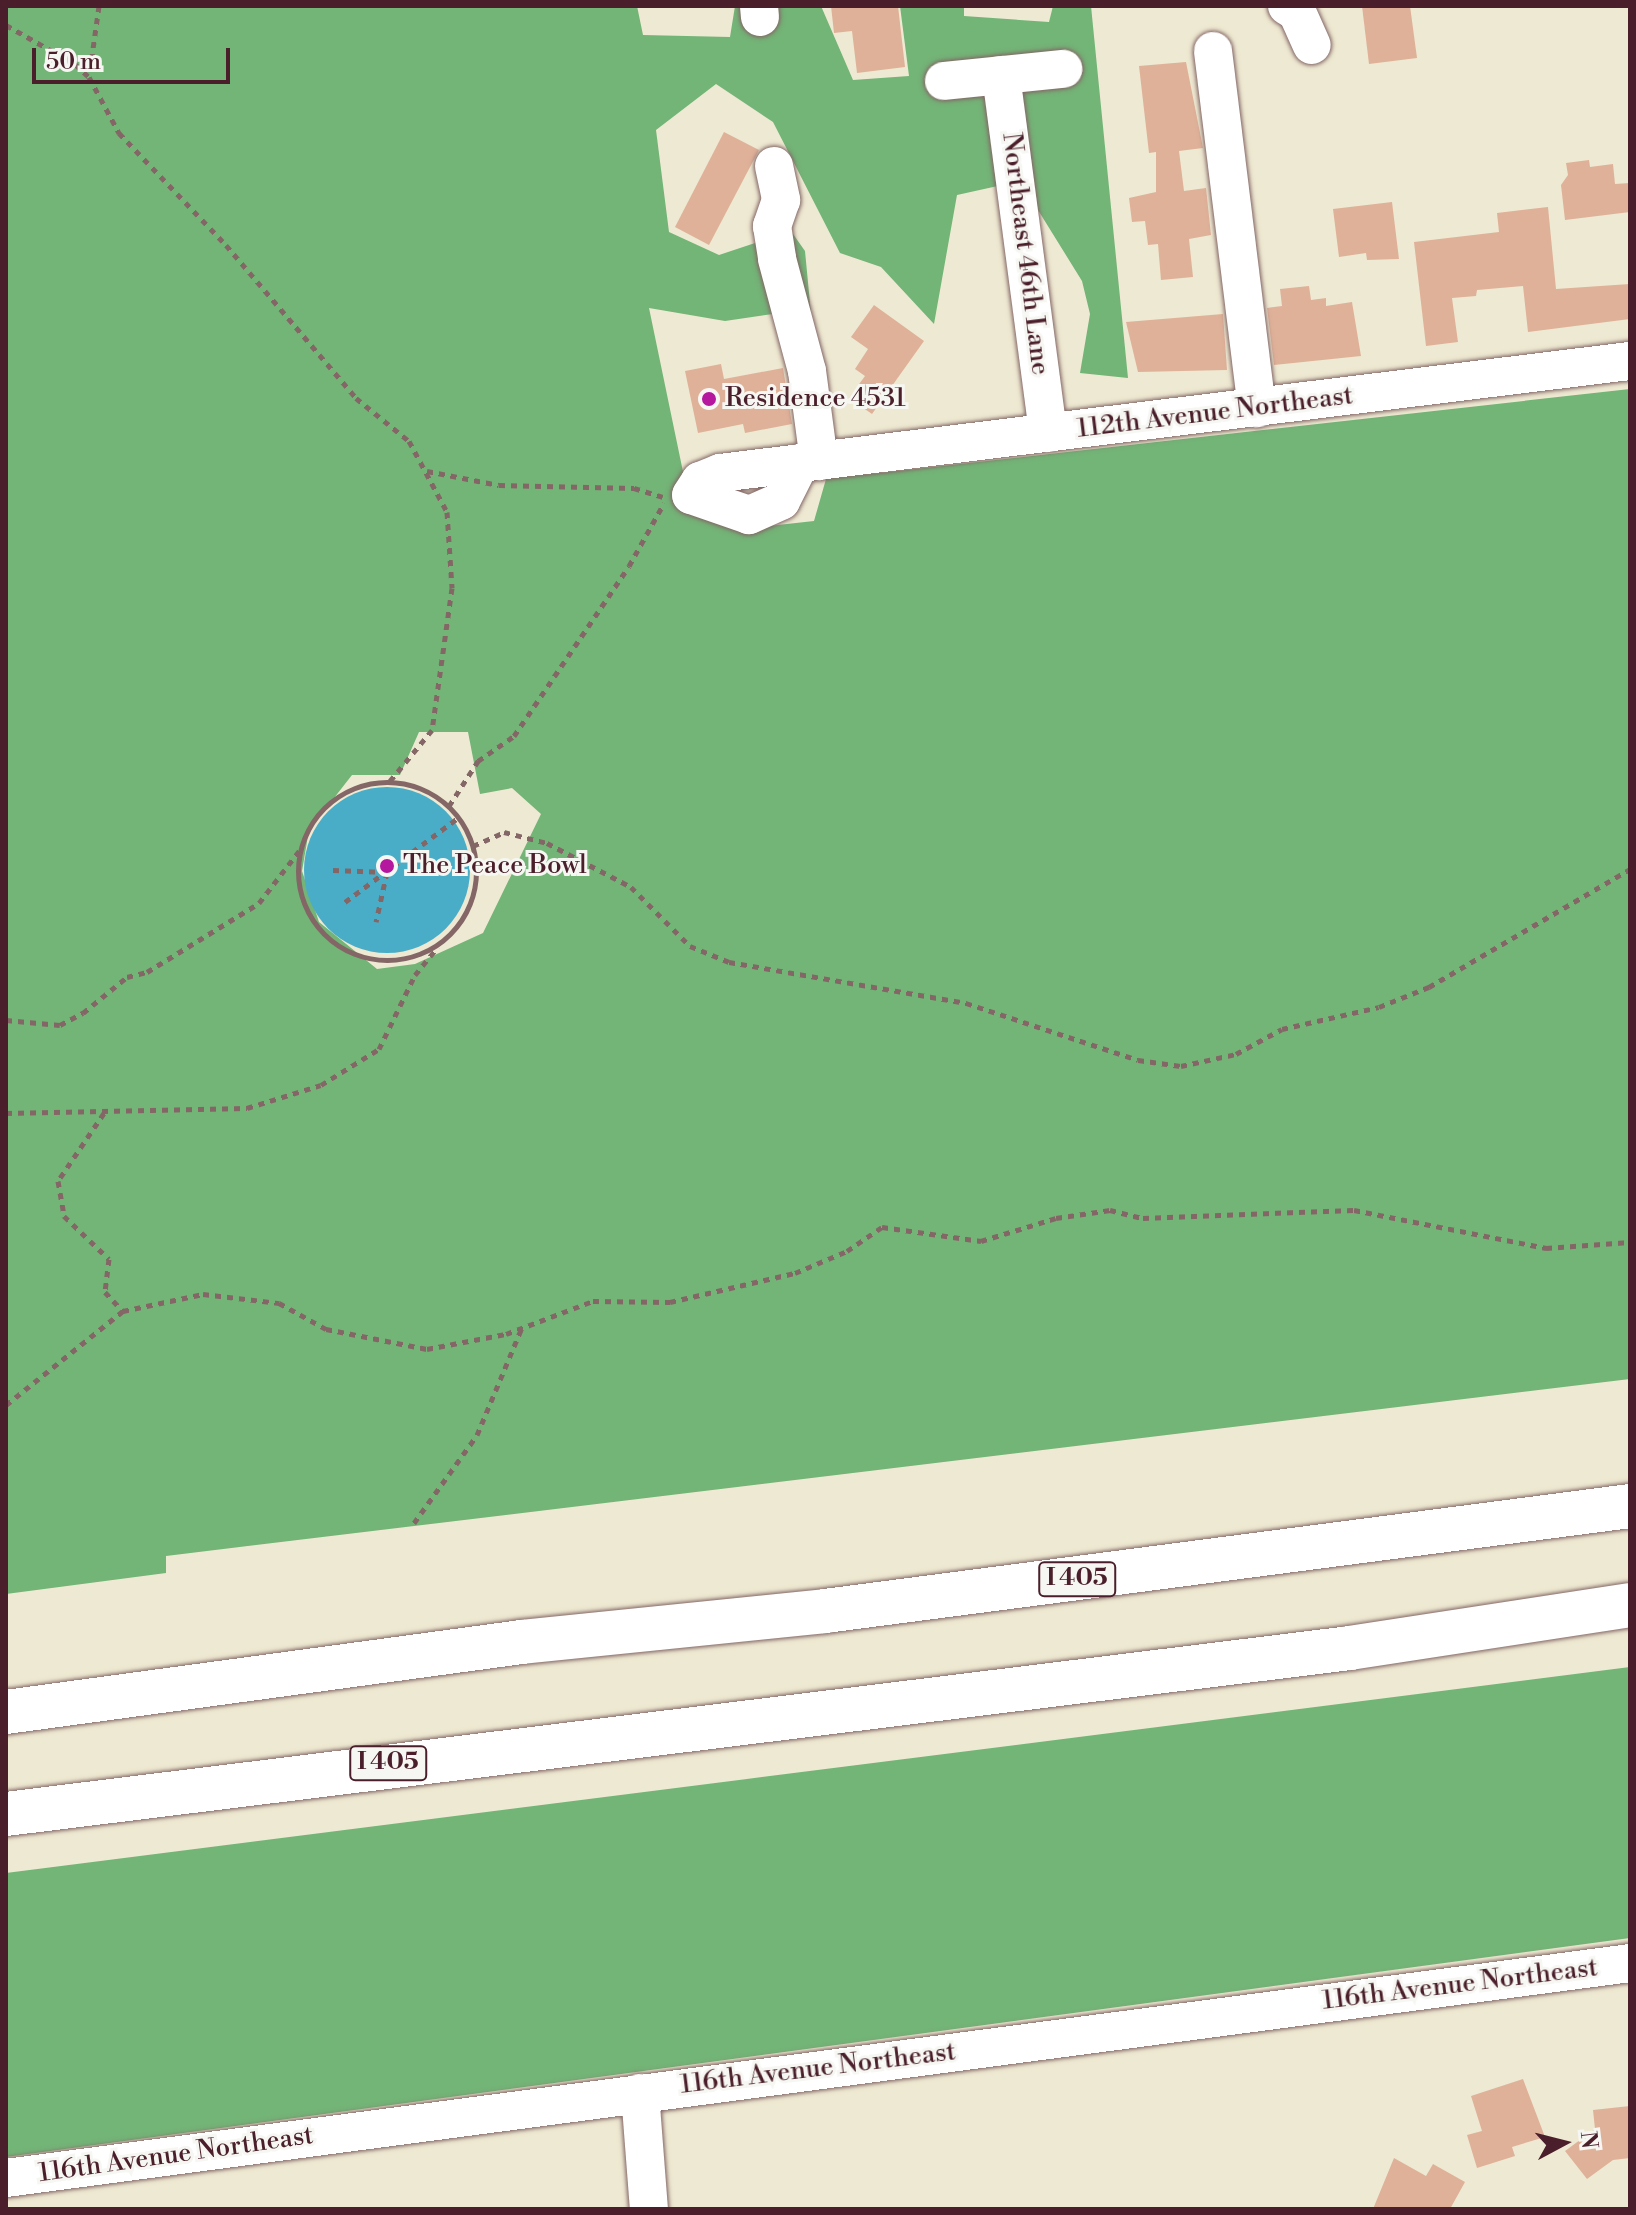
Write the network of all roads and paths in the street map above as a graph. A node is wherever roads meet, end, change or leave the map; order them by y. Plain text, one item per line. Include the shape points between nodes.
1 (99, 6) edge
2 (1287, 6) edge
3 (6, 25) edge
4 (1312, 45) dead end
5 (1213, 51) dead end
6 (1063, 69) dead end
7 (1001, 75) junction
8 (89, 77) junction
9 (944, 81) dead end
10 (774, 166) dead end
11 (1630, 361) edge
12 (1257, 408) junction
13 (1048, 433) junction
14 (427, 471) junction
15 (390, 781) junction
16 (449, 806) junction
17 (459, 817) junction
18 (473, 846) junction
19 (300, 850) junction
20 (1630, 869) edge
21 (333, 870) dead end
22 (387, 872) junction
23 (345, 902) dead end
24 (376, 922) dead end
25 (441, 943) junction
26 (6, 1020) edge
27 (104, 1112) junction
28 (6, 1113) edge
29 (1630, 1242) edge
30 (123, 1311) junction
31 (521, 1329) junction
32 (6, 1405) edge
33 (1630, 1506) edge
34 (414, 1523) dead end
35 (1630, 1605) edge
36 (6, 1712) edge
37 (6, 1814) edge
38 (1630, 1963) edge
39 (640, 2093) junction
40 (6, 2178) edge
41 (649, 2209) edge

1 - 8 path
2 - 4 street via 1297,12
3 - 8 path
5 - 12 street
6 - 7 street
7 - 9 street
7 - 13 street, Northeast 46th Lane
8 - 14 path via 119,133 226,245 356,398 409,441
10 - 13 street, 112th Avenue Northeast via 781,200 772,226 807,371 810,462
11 - 12 street, 112th Avenue Northeast
12 - 13 street, 112th Avenue Northeast
14 - 15 path via 447,512 452,588 432,730
14 - 16 path via 499,485 634,488 670,499 657,508 629,566 514,736 478,761
15 - 16 path via 422,788
15 - 19 path via 354,788 323,807
16 - 17 path
17 - 18 path
17 - 22 path
18 - 20 path via 504,832 547,843 631,887 690,946 729,962 966,1003 1138,1060 1181,1066 1236,1054 1282,1029 1379,1007 1429,987
18 - 25 path via 472,900
19 - 25 path via 302,898 328,939 360,956 396,960
19 - 26 path via 259,903 147,972 127,977 83,1013 60,1025
21 - 22 path
22 - 23 path
22 - 24 path
25 - 27 path via 415,975 379,1049 321,1085 247,1108
27 - 28 path
27 - 30 path via 58,1181 64,1216 109,1259 105,1292
29 - 31 path via 1589,1248 1512,1244 1354,1210 1143,1218 1110,1210 1056,1218 981,1241 882,1227 847,1251 795,1273 670,1302 593,1301
30 - 31 path via 203,1294 233,1297 279,1303 326,1329 427,1349
30 - 32 path
31 - 34 path via 477,1435
33 - 36 highway, I 405 via 825,1611 522,1642
35 - 37 highway, I 405 via 1350,1648
38 - 39 street, 116th Avenue Northeast
39 - 40 street, 116th Avenue Northeast
39 - 41 street

